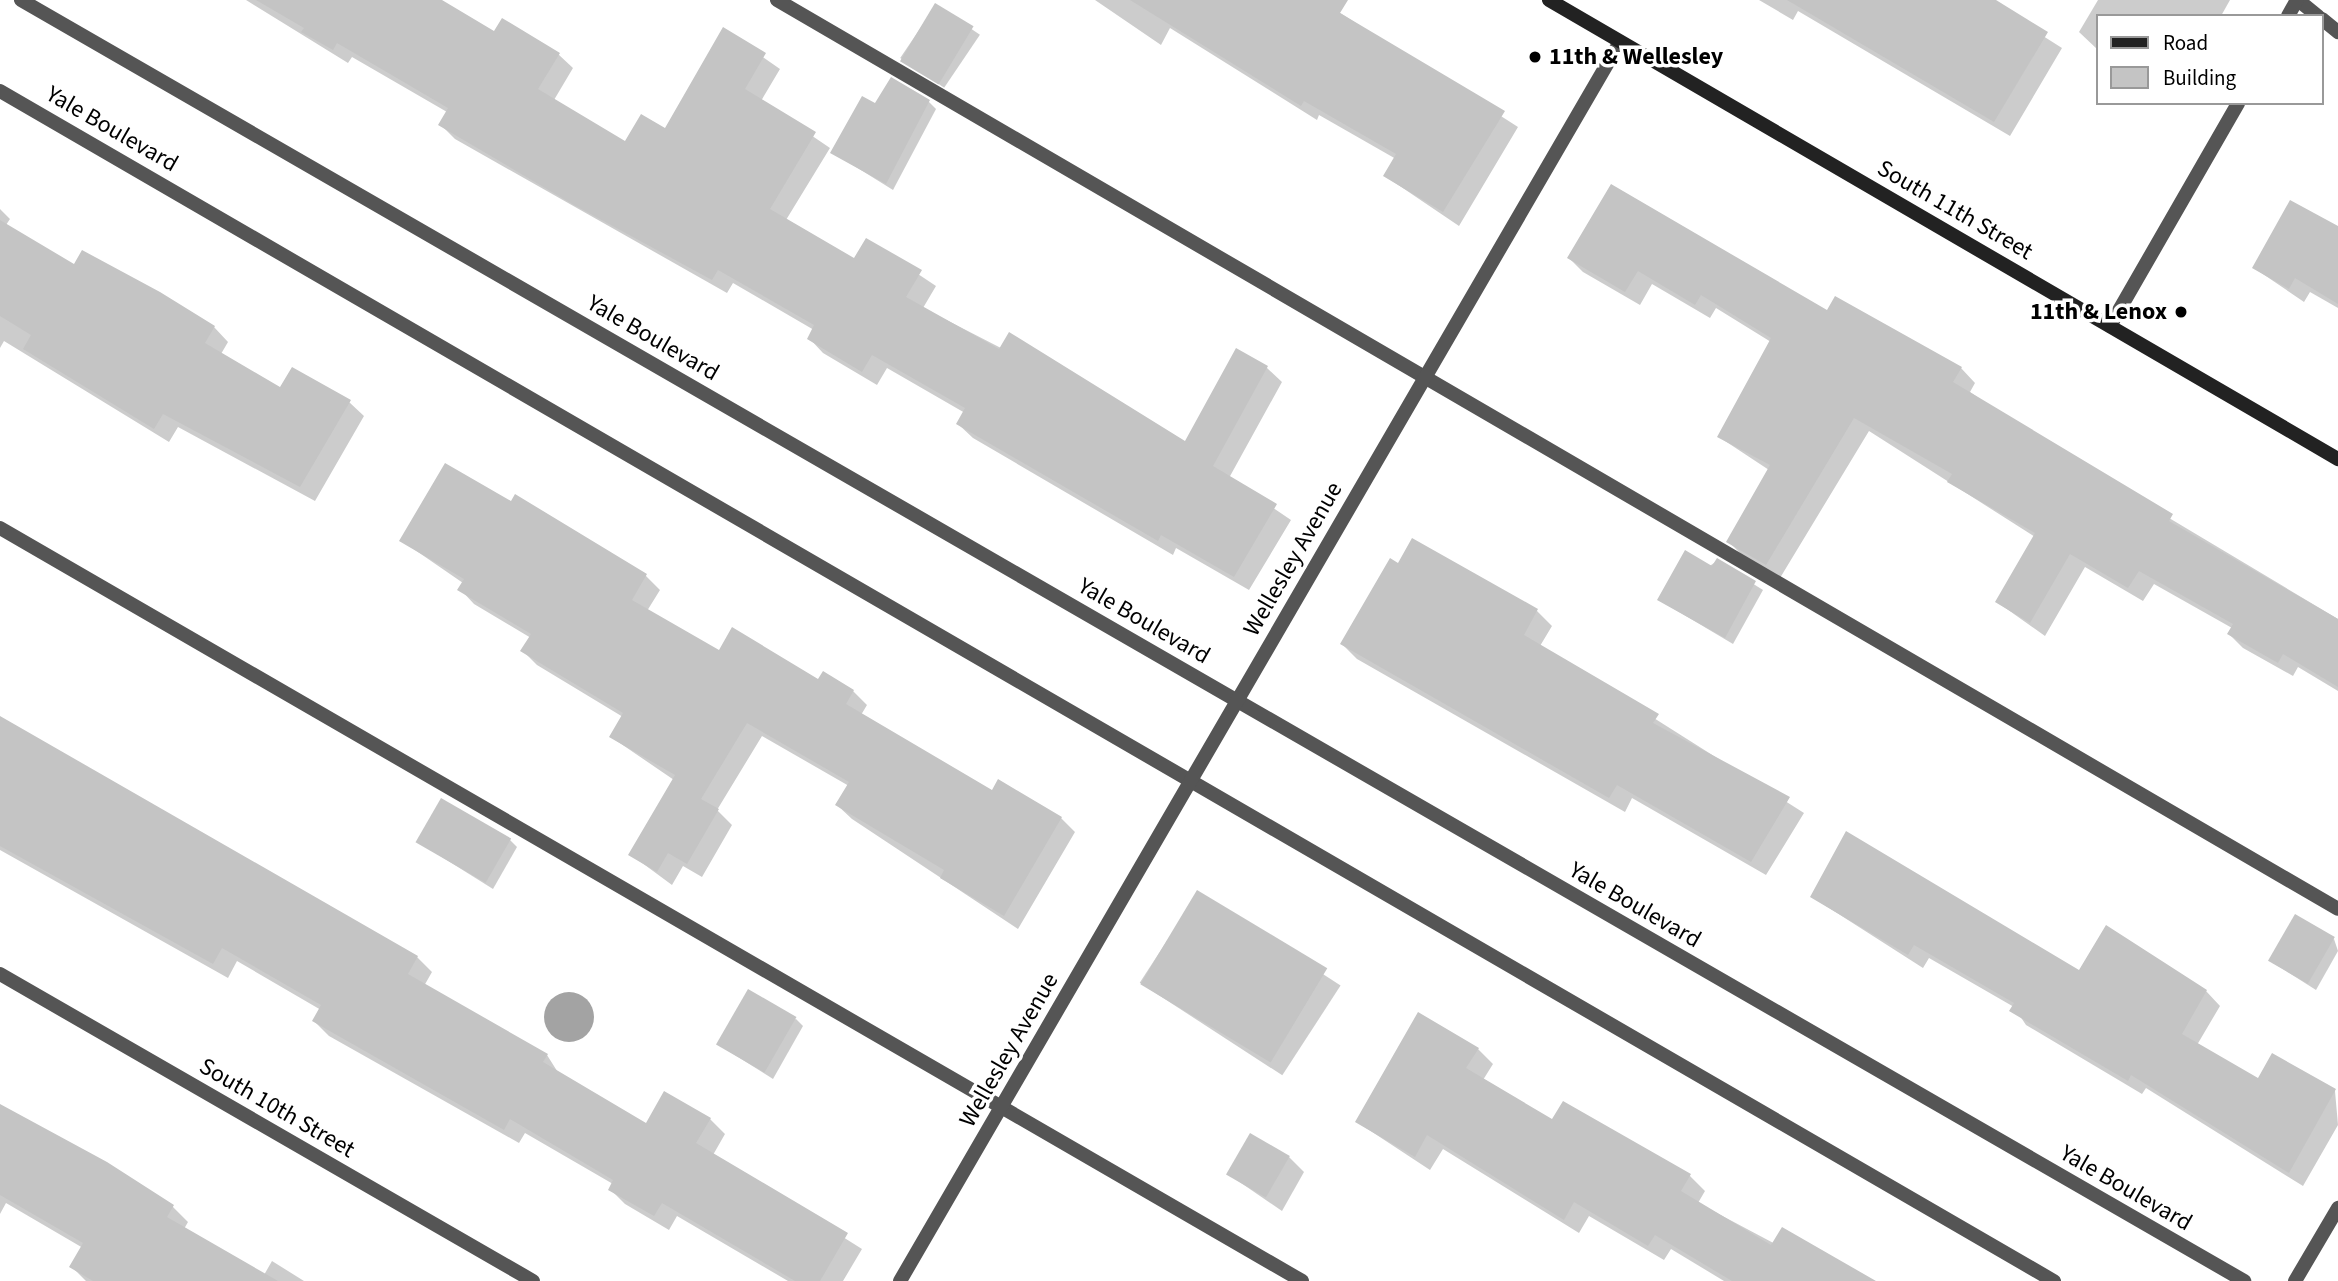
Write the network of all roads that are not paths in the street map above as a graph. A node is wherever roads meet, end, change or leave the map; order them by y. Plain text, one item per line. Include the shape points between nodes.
1 (21, 0) edge
2 (777, 0) edge
3 (1549, 0) edge
4 (2298, 0) edge
5 (2316, 14) edge
6 (2324, 21) edge
7 (2338, 32) edge
8 (1620, 42) junction
9 (0, 91) edge
10 (2237, 105) edge
11 (2110, 326) junction
12 (1427, 376) junction
13 (2338, 459) edge
14 (0, 528) edge
15 (1238, 701) junction
16 (1193, 780) junction
17 (2338, 909) edge
18 (0, 974) edge
19 (1000, 1108) junction
20 (2338, 1208) edge
21 (533, 1281) edge
22 (900, 1281) edge
23 (1302, 1281) edge
24 (2054, 1281) edge
25 (2244, 1281) edge
26 (2295, 1281) edge

1 - 15 street, Yale Boulevard
2 - 12 street
3 - 8 street, South 11th Street
4 - 5 street
6 - 7 street
8 - 11 street, South 11th Street
8 - 12 street, Wellesley Avenue
9 - 16 street, Yale Boulevard
10 - 11 street
11 - 13 street, South 11th Street
12 - 15 street, Wellesley Avenue
12 - 17 street
14 - 19 street
15 - 16 street, Wellesley Avenue
15 - 25 street, Yale Boulevard
16 - 19 street, Wellesley Avenue
16 - 24 street, Yale Boulevard
18 - 21 street, South 10th Street
19 - 22 street, Wellesley Avenue
19 - 23 street
20 - 26 street

